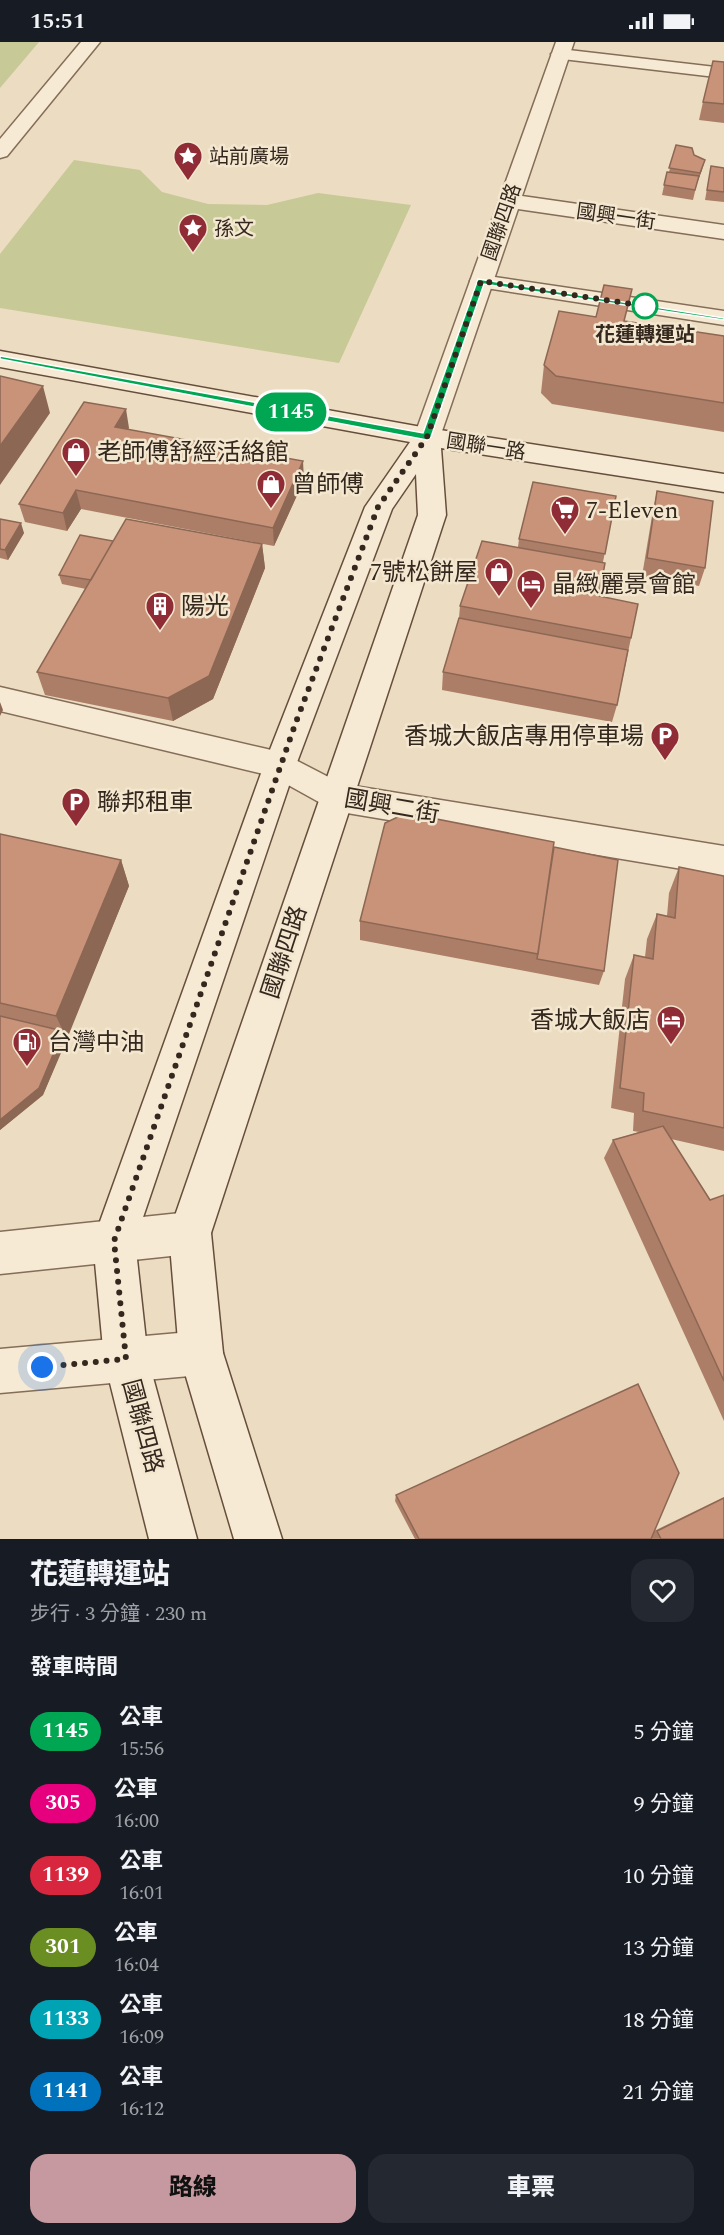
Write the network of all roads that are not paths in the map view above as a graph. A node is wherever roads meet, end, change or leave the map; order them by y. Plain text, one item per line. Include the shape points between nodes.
1 (91, 42) edge
2 (562, 48) edge
3 (724, 73) edge
4 (0, 152) edge
5 (509, 201) junction
6 (724, 232) edge
7 (481, 281) junction
8 (724, 318) edge
9 (0, 359) edge
10 (427, 437) junction
11 (724, 483) edge
12 (0, 699) edge
13 (280, 765) junction
14 (335, 797) junction
15 (724, 861) edge
16 (190, 1233) junction
17 (114, 1241) junction
18 (0, 1253) edge
19 (201, 1353) junction
20 (126, 1359) junction
21 (0, 1371) edge
22 (173, 1539) edge
23 (258, 1539) edge

1 - 4 street
2 - 3 lane
2 - 5 street, 國聯四路
5 - 6 street, 國興一街
5 - 7 street, 國聯四路
7 - 8 lane
7 - 10 street, 國聯四路
9 - 10 street, 國聯一路
10 - 11 street, 國聯一路
10 - 13 street, 國聯四路 via 378,507
10 - 14 street, 國聯四路 via 432,515
12 - 13 street, 國興二街
13 - 14 street, 國興二街
13 - 17 street, 國聯四路
14 - 15 street, 國興二街
14 - 16 street, 國聯四路
16 - 17 street
16 - 19 street, 國聯四路
17 - 18 street
17 - 20 street, 國聯四路
19 - 20 street
19 - 23 street, 國聯四路
20 - 21 street
20 - 22 street, 國聯四路

